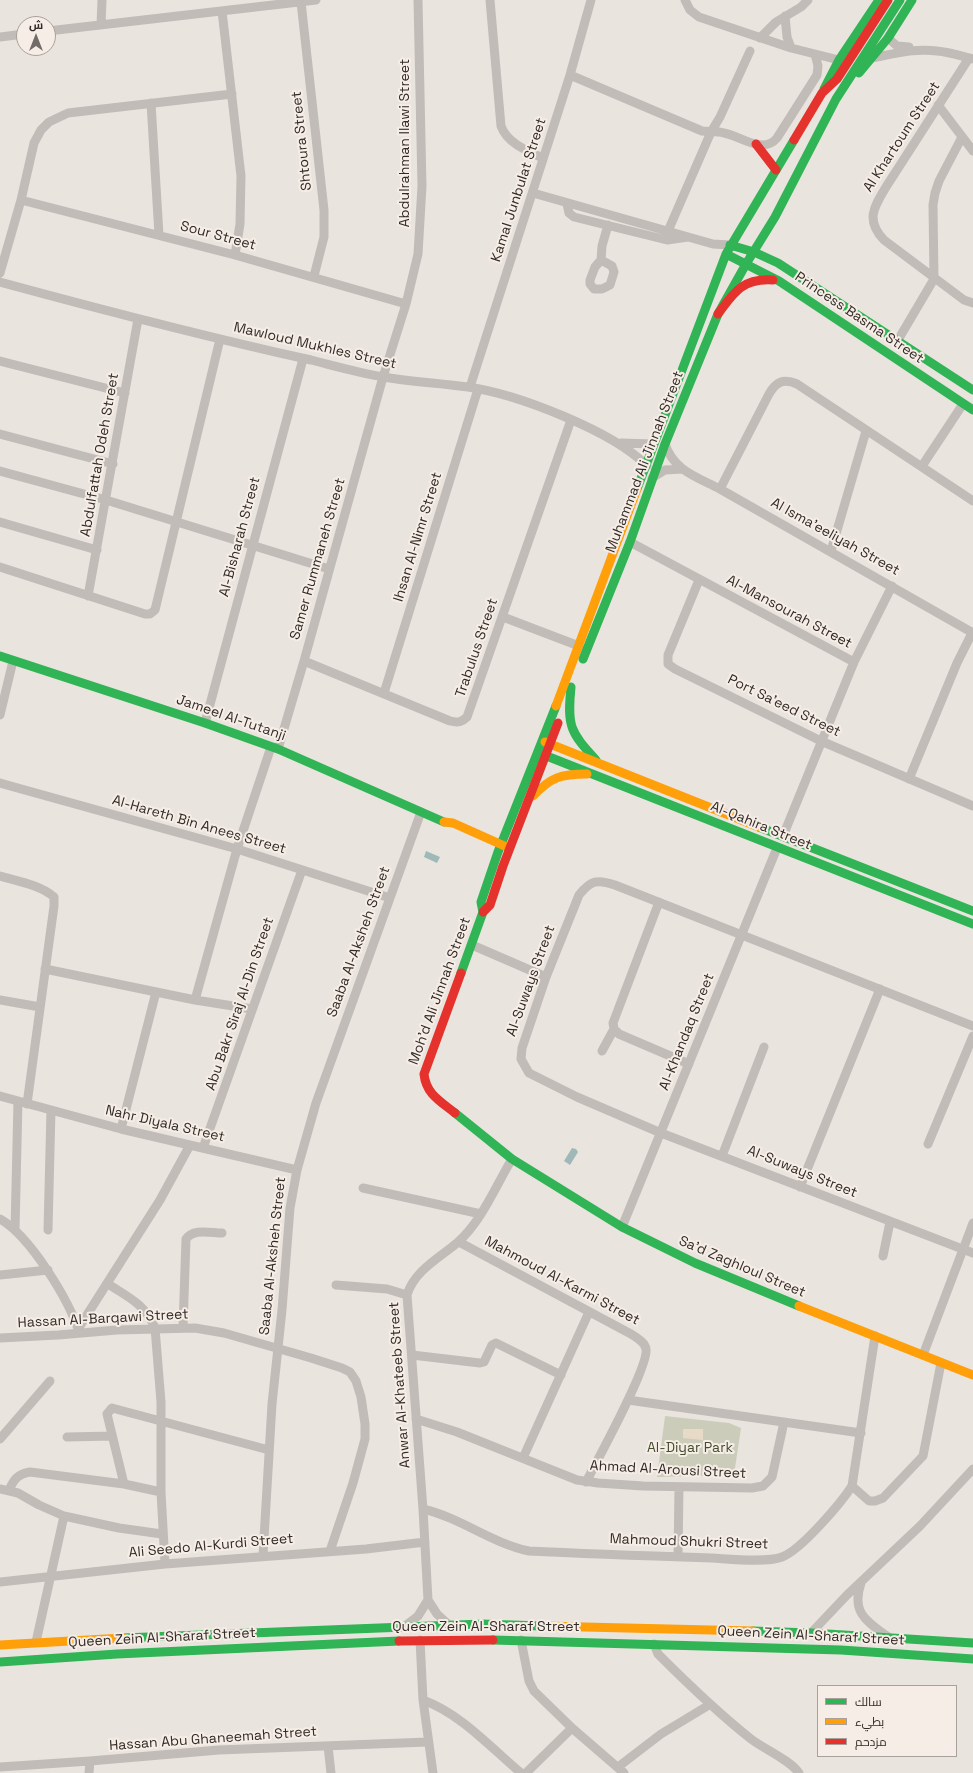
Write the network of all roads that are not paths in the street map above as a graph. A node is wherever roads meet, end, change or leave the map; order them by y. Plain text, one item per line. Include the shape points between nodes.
1 (102, 0) edge
2 (316, 0) edge
3 (418, 0) edge
4 (490, 0) edge
5 (591, 0) edge
6 (685, 0) edge
7 (808, 0) edge
8 (879, 0) edge
9 (888, 0) edge
10 (900, 0) edge
11 (912, 0) edge
12 (301, 2) junction
13 (222, 11) junction
14 (785, 16) junction
15 (101, 24) junction
16 (56, 30) edge
17 (16, 35) edge
18 (0, 37) edge
19 (760, 38) junction
20 (888, 38) junction
21 (791, 48) junction
22 (946, 50) junction
23 (750, 51) dead end
24 (815, 54) junction
25 (872, 58) junction
26 (972, 58) edge
27 (839, 60) junction
28 (570, 75) junction
29 (822, 93) junction
30 (232, 94) junction
31 (836, 100) junction
32 (151, 103) junction
33 (938, 105) junction
34 (711, 132) junction
35 (962, 137) junction
36 (756, 144) junction
37 (973, 151) edge
38 (542, 158) junction
39 (776, 170) junction
40 (533, 193) junction
41 (21, 200) junction
42 (567, 204) junction
43 (774, 217) junction
44 (608, 225) junction
45 (668, 231) junction
46 (159, 235) junction
47 (689, 237) junction
48 (713, 244) junction
49 (730, 245) junction
50 (754, 252) junction
51 (726, 254) junction
52 (235, 255) junction
53 (601, 260) dead end
54 (746, 264) junction
55 (781, 266) junction
56 (0, 272) edge
57 (314, 276) junction
58 (934, 279) junction
59 (779, 281) junction
60 (0, 282) edge
61 (973, 303) edge
62 (406, 304) junction
63 (718, 314) junction
64 (138, 319) junction
65 (220, 338) junction
66 (898, 340) junction
67 (303, 359) junction
68 (0, 361) edge
69 (383, 377) junction
70 (474, 388) junction
71 (973, 390) edge
72 (125, 394) junction
73 (963, 404) junction
74 (973, 410) edge
75 (571, 420) junction
76 (866, 431) junction
77 (0, 434) edge
78 (619, 443) junction
79 (654, 444) junction
80 (665, 444) junction
81 (113, 464) junction
82 (647, 466) junction
83 (922, 466) junction
84 (682, 469) junction
85 (0, 471) edge
86 (652, 478) junction
87 (720, 489) junction
88 (106, 500) junction
89 (973, 501) edge
90 (0, 522) edge
91 (177, 522) junction
92 (630, 542) junction
93 (252, 545) junction
94 (97, 550) junction
95 (831, 551) junction
96 (0, 567) edge
97 (329, 569) junction
98 (699, 580) junction
99 (892, 586) junction
100 (88, 596) junction
101 (503, 617) junction
102 (973, 633) edge
103 (579, 646) junction
104 (0, 656) edge
105 (14, 661) junction
106 (304, 661) junction
107 (854, 662) junction
108 (571, 687) junction
109 (384, 693) junction
110 (0, 715) edge
111 (205, 723) junction
112 (821, 741) junction
113 (547, 743) junction
114 (274, 748) junction
115 (542, 754) junction
116 (597, 762) junction
117 (593, 774) junction
118 (909, 779) junction
119 (0, 783) edge
120 (528, 802) junction
121 (973, 806) edge
122 (421, 812) junction
123 (783, 836) junction
124 (777, 848) junction
125 (237, 849) junction
126 (504, 850) junction
127 (302, 870) junction
128 (0, 876) edge
129 (390, 898) junction
130 (659, 902) junction
131 (973, 911) edge
132 (973, 924) edge
133 (742, 936) junction
134 (472, 945) junction
135 (45, 969) junction
136 (546, 977) junction
137 (880, 990) junction
138 (156, 992) junction
139 (0, 1000) edge
140 (195, 1000) junction
141 (40, 1007) junction
142 (252, 1009) junction
143 (973, 1026) edge
144 (614, 1029) junction
145 (973, 1036) edge
146 (764, 1047) dead end
147 (602, 1051) dead end
148 (689, 1064) junction
149 (0, 1096) edge
150 (18, 1101) junction
151 (27, 1104) junction
152 (51, 1110) junction
153 (121, 1129) junction
154 (661, 1133) junction
155 (928, 1144) dead end
156 (190, 1145) junction
157 (203, 1148) junction
158 (722, 1156) junction
159 (512, 1159) junction
160 (297, 1170) junction
161 (800, 1187) junction
162 (363, 1188) dead end
163 (481, 1214) junction
164 (0, 1219) edge
165 (890, 1222) junction
166 (973, 1223) edge
167 (622, 1226) junction
168 (15, 1230) junction
169 (48, 1230) dead end
170 (222, 1233) dead end
171 (459, 1242) junction
172 (962, 1249) junction
173 (973, 1253) edge
174 (883, 1256) dead end
175 (48, 1270) junction
176 (0, 1275) edge
177 (108, 1284) junction
178 (336, 1285) dead end
179 (407, 1295) junction
180 (589, 1312) junction
181 (183, 1327) junction
182 (155, 1328) junction
183 (79, 1331) junction
184 (875, 1336) junction
185 (0, 1338) edge
186 (278, 1348) junction
187 (412, 1355) junction
188 (923, 1355) junction
189 (941, 1363) junction
190 (561, 1375) junction
191 (973, 1375) edge
192 (50, 1381) dead end
193 (628, 1400) junction
194 (416, 1419) junction
195 (160, 1421) junction
196 (784, 1422) junction
197 (861, 1433) junction
198 (112, 1436) junction
199 (67, 1437) dead end
200 (0, 1439) edge
201 (269, 1450) junction
202 (523, 1458) junction
203 (973, 1469) edge
204 (586, 1482) junction
205 (124, 1484) junction
206 (852, 1486) junction
207 (680, 1487) junction
208 (5, 1489) edge
209 (160, 1492) junction
210 (423, 1509) junction
211 (64, 1516) junction
212 (162, 1534) junction
213 (425, 1542) junction
214 (330, 1551) junction
215 (263, 1555) junction
216 (678, 1557) junction
217 (165, 1564) junction
218 (50, 1576) junction
219 (0, 1582) edge
220 (861, 1583) junction
221 (428, 1600) junction
222 (448, 1624) junction
223 (405, 1626) junction
224 (811, 1633) junction
225 (887, 1636) junction
226 (420, 1640) junction
227 (521, 1640) junction
228 (36, 1642) junction
229 (973, 1642) edge
230 (654, 1644) junction
231 (0, 1646) edge
232 (973, 1659) edge
233 (0, 1662) edge
234 (423, 1700) junction
235 (708, 1705) junction
236 (572, 1728) junction
237 (428, 1742) junction
238 (328, 1746) junction
239 (90, 1761) junction
240 (0, 1767) edge
241 (621, 1770) edge
242 (89, 1773) edge
243 (331, 1773) edge
244 (433, 1773) edge
245 (521, 1773) edge
246 (526, 1773) edge
247 (799, 1773) edge

1 - 15 street
2 - 12 street
3 - 62 street, Abdulrahman Ilawi Street via 422,186 418,254
4 - 38 street via 501,126 507,137
5 - 28 street, Kamal Junbulat Street
6 - 19 street via 690,10 700,17
7 - 14 street
8 - 27 main road
9 - 29 main road via 837,79
10 - 31 main road, Muhammad Ali Jinnah Street
11 - 20 main road, Muhammad Ali Jinnah Street
12 - 13 street
12 - 57 street, Shtoura Street via 324,210 324,238
13 - 15 street
13 - 30 street
14 - 19 street via 767,29
14 - 21 street
15 - 16 street
17 - 18 street
19 - 21 street
20 - 22 street via 903,47
20 - 25 main road, Muhammad Ali Jinnah Street
21 - 24 street
22 - 25 street via 912,51
22 - 26 street
23 - 34 street
24 - 27 street
24 - 36 street via 817,75 777,138 769,144
25 - 31 main road, Muhammad Ali Jinnah Street
26 - 33 street, Al Khartoum Street
27 - 29 main road
28 - 34 street via 678,122
28 - 38 street, Kamal Junbulat Street
29 - 39 main road
30 - 32 street
30 - 52 street via 242,192
31 - 43 main road, Muhammad Ali Jinnah Street
32 - 41 street via 68,113 49,122 34,143
32 - 46 street
33 - 35 street
33 - 58 street, Al Khartoum Street via 877,201 873,214 878,233
34 - 36 street via 726,133
34 - 45 street
35 - 37 street
35 - 58 street via 935,193
36 - 39 main road
38 - 40 street, Kamal Junbulat Street
39 - 49 main road
40 - 42 street
40 - 70 street, Kamal Junbulat Street
41 - 46 street, Sour Street
41 - 56 street
42 - 44 street via 569,213 574,217
42 - 45 street
43 - 50 main road, Muhammad Ali Jinnah Street
43 - 55 main road via 769,245 771,254
44 - 47 street via 667,240
44 - 53 street
45 - 47 street
46 - 52 street, Sour Street
47 - 48 street
48 - 49 street
48 - 51 street
49 - 50 main road, Princess Basma Street
49 - 51 main road
50 - 54 main road, Muhammad Ali Jinnah Street
50 - 55 main road, Princess Basma Street
51 - 54 main road, Princess Basma Street
51 - 79 main road, Muhammad Ali Jinnah Street
52 - 57 street, Sour Street
54 - 59 main road, Princess Basma Street
54 - 63 main road, Muhammad Ali Jinnah Street
55 - 59 street
55 - 66 main road, Princess Basma Street
57 - 62 street, Sour Street
58 - 61 street, Al Khartoum Street via 964,300
58 - 66 street
59 - 63 main road via 756,280 741,286
59 - 73 main road, Princess Basma Street
60 - 64 street, Mawloud Mukhles Street
62 - 69 street, Abdulrahman Ilawi Street
63 - 80 main road, Muhammad Ali Jinnah Street
64 - 65 street, Mawloud Mukhles Street
64 - 72 street, Abdulfattah Odeh Street
65 - 67 street, Mawloud Mukhles Street
65 - 91 street
66 - 71 main road, Princess Basma Street
67 - 69 street, Mawloud Mukhles Street
67 - 93 street, Al-Bisharah Street
68 - 72 street
69 - 70 street, Mawloud Mukhles Street
69 - 97 street, Samer Rummaneh Street
70 - 75 street, Mawloud Mukhles Street
70 - 109 street, Ihsan Al-Nimr Street
72 - 81 street, Abdulfattah Odeh Street
73 - 74 main road, Princess Basma Street
73 - 83 street
75 - 78 street, Mawloud Mukhles Street
75 - 101 street, Trabulus Street
76 - 83 street
76 - 87 street via 797,384 790,381 778,382 769,394
76 - 95 street
77 - 81 street
78 - 79 street, Mawloud Mukhles Street
78 - 82 street, Mawloud Mukhles Street
79 - 82 main road, Muhammad Ali Jinnah Street
80 - 84 street, Al Isma'eeliyah Street via 674,462
80 - 86 main road, Muhammad Ali Jinnah Street
81 - 88 street, Abdulfattah Odeh Street
82 - 103 main road, Muhammad Ali Jinnah Street
83 - 89 street
84 - 86 street via 665,470
84 - 87 street, Al Isma'eeliyah Street
85 - 88 street
86 - 92 main road, Muhammad Ali Jinnah Street
87 - 95 street, Al Isma'eeliyah Street
88 - 91 street
88 - 94 street, Abdulfattah Odeh Street
90 - 94 street
91 - 93 street
91 - 100 street via 156,608 152,613 145,614
92 - 98 street, Al-Mansourah Street
92 - 108 main road, Muhammad Ali Jinnah Street
93 - 97 street
93 - 111 street, Al-Bisharah Street
94 - 100 street, Abdulfattah Odeh Street
95 - 99 street, Al Isma'eeliyah Street
96 - 100 street
97 - 106 street, Samer Rummaneh Street
98 - 107 street, Al-Mansourah Street
98 - 112 street, Port Sa'eed Street via 668,655 668,664
99 - 102 street, Al Isma'eeliyah Street
99 - 107 street
101 - 103 street
101 - 109 street, Trabulus Street via 467,717 462,721 450,721
102 - 118 street
103 - 113 main road, Muhammad Ali Jinnah Street
104 - 105 main road, Jameel Al-Tutanji
105 - 110 street
105 - 111 main road, Jameel Al-Tutanji
106 - 109 street, Trabulus Street
106 - 114 street, Samer Rummaneh Street
107 - 112 street, Al-Mansourah Street
108 - 113 main road, Muhammad Ali Jinnah Street
108 - 116 main road via 568,710 570,727
111 - 114 main road, Jameel Al-Tutanji
112 - 118 street, Port Sa'eed Street
112 - 123 street, Al-Mansourah Street
113 - 115 main road, Muhammad Ali Jinnah Street
113 - 116 main road, Al-Qahira Street
114 - 122 main road, Jameel Al-Tutanji
114 - 125 street, Samer Rummaneh Street
115 - 117 main road, Al-Qahira Street
115 - 120 main road, Muhammad Ali Jinnah Street
115 - 126 main road, Muhammad Ali Jinnah Street
116 - 123 main road, Al-Qahira Street
117 - 120 main road via 564,774 552,778
117 - 124 main road, Al-Qahira Street
118 - 121 street, Port Sa'eed Street
119 - 125 street, Al-Hareth Bin Anees Street
120 - 126 main road, Muhammad Ali Jinnah Street
122 - 126 main road, Jameel Al-Tutanji via 446,823 448,828
122 - 129 street, Saaba Al-Aksheh Street
123 - 131 main road, Al-Qahira Street
124 - 132 main road, Al-Qahira Street
124 - 133 street, Al-Khandaq Street
125 - 127 street, Al-Hareth Bin Anees Street
125 - 140 street, Samer Rummaneh Street
126 - 134 main road, Moh'd Ali Jinnah Street via 490,905 483,912
127 - 129 street, Al-Hareth Bin Anees Street
127 - 142 street, Abu Bakr Siraj Al-Din Street
128 - 135 street via 40,889 54,897
129 - 160 street, Saaba Al-Aksheh Street via 316,1103
130 - 133 street, Al-Suways Street
130 - 136 street, Al-Suways Street via 604,881 587,885 578,895
130 - 144 street via 614,1018
133 - 137 street, Al-Suways Street
133 - 148 street, Al-Khandaq Street
134 - 136 street
134 - 159 main road, Moh'd Ali Jinnah Street via 424,1074 425,1084 431,1093
135 - 138 street
135 - 141 street
136 - 154 street, Al-Suways Street via 522,1048 521,1059 525,1068 545,1082
137 - 143 street, Al-Suways Street
137 - 161 street
138 - 140 street
138 - 153 street
139 - 141 street
140 - 142 street
141 - 151 street
142 - 157 street, Abu Bakr Siraj Al-Din Street
144 - 147 street
144 - 148 street via 619,1034
145 - 155 street
146 - 158 street
148 - 154 street, Al-Khandaq Street
149 - 150 street, Nahr Diyala Street
150 - 151 street, Nahr Diyala Street
150 - 168 street
151 - 152 street, Nahr Diyala Street
152 - 153 street, Nahr Diyala Street
152 - 169 street
153 - 156 street, Nahr Diyala Street
154 - 158 street, Al-Suways Street
154 - 167 street, Al-Khandaq Street
156 - 157 street, Nahr Diyala Street
156 - 177 street via 160,1200
157 - 160 street, Nahr Diyala Street
158 - 161 street, Al-Suways Street
159 - 163 street, Anwar Al-Khateeb Street
159 - 167 main road, Sa'd Zaghloul Street
160 - 186 street, Saaba Al-Aksheh Street via 290,1208
161 - 165 street, Al-Suways Street
162 - 163 street
163 - 171 street, Anwar Al-Khateeb Street
164 - 168 street
165 - 172 street, Al-Suways Street
165 - 174 street
166 - 172 street
167 - 184 main road, Sa'd Zaghloul Street via 695,1263
168 - 175 street
170 - 181 street via 194,1232 186,1238
171 - 179 street, Anwar Al-Khateeb Street via 412,1281
171 - 180 street, Mahmoud Al-Karmi Street
172 - 173 street, Al-Suways Street
172 - 188 street
175 - 176 street
175 - 183 street
177 - 182 street via 142,1307
177 - 183 street
178 - 179 street via 387,1289
179 - 187 street, Anwar Al-Khateeb Street
180 - 190 street
180 - 193 street, Mahmoud Al-Karmi Street via 637,1338 645,1346 646,1358
181 - 182 street, Hassan Al-Barqawi Street
181 - 186 street, Hassan Al-Barqawi Street via 224,1333
182 - 183 street, Hassan Al-Barqawi Street
182 - 195 street
183 - 185 street, Hassan Al-Barqawi Street
184 - 188 main road, Sa'd Zaghloul Street
184 - 197 street, Mahmoud Shukri Street
186 - 201 street, Saaba Al-Aksheh Street
186 - 214 street, Hassan Al-Barqawi Street via 350,1372 361,1396 365,1424 364,1448
187 - 190 street via 480,1363 484,1362 492,1345 496,1343
187 - 194 street, Anwar Al-Khateeb Street
188 - 189 main road, Sa'd Zaghloul Street
189 - 191 main road, Sa'd Zaghloul Street
189 - 206 street via 923,1456 879,1500 869,1501
190 - 202 street
192 - 200 street
193 - 196 street
193 - 204 street, Mahmoud Al-Karmi Street
194 - 202 street, Ahmad Al-Arousi Street
194 - 210 street, Anwar Al-Khateeb Street
195 - 198 street via 112,1408 107,1414
195 - 201 street
195 - 209 street
196 - 197 street
196 - 207 street, Ahmad Al-Arousi Street via 775,1471 770,1481 762,1486
197 - 206 street, Mahmoud Shukri Street
198 - 199 street
198 - 205 street
201 - 215 street, Saaba Al-Aksheh Street
202 - 204 street, Ahmad Al-Arousi Street
203 - 220 street via 920,1526
204 - 207 street, Ahmad Al-Arousi Street
205 - 208 street via 30,1472 19,1475
205 - 209 street
206 - 216 street, Mahmoud Shukri Street via 813,1532 782,1558
207 - 216 street
208 - 211 street
209 - 212 street
210 - 213 street, Anwar Al-Khateeb Street
210 - 216 street, Mahmoud Shukri Street via 442,1514 499,1542 523,1549
211 - 212 street
211 - 218 street
212 - 217 street
213 - 214 street, Ali Seedo Al-Kurdi Street
213 - 221 street, Anwar Al-Khateeb Street
214 - 215 street, Ali Seedo Al-Kurdi Street
215 - 217 street, Ali Seedo Al-Kurdi Street
217 - 218 street, Ali Seedo Al-Kurdi Street
218 - 219 street, Ali Seedo Al-Kurdi Street
218 - 228 street
220 - 224 street
220 - 225 street via 856,1599 860,1611 873,1626
221 - 222 street via 437,1614
221 - 223 street via 418,1616
222 - 223 main road, Queen Zein Al-Sharaf Street
222 - 224 main road, Queen Zein Al-Sharaf Street
223 - 228 main road, Queen Zein Al-Sharaf Street
224 - 225 main road, Queen Zein Al-Sharaf Street
225 - 229 main road, Queen Zein Al-Sharaf Street
226 - 227 main road, Queen Zein Al-Sharaf Street
226 - 233 main road, Queen Zein Al-Sharaf Street
226 - 234 street
227 - 230 main road, Queen Zein Al-Sharaf Street
227 - 236 street via 529,1681 534,1691
228 - 231 main road, Queen Zein Al-Sharaf Street
230 - 232 main road, Queen Zein Al-Sharaf Street via 841,1650
230 - 235 street via 658,1654
234 - 237 street
234 - 245 street via 443,1708
235 - 241 street via 661,1734
235 - 247 street via 758,1745
236 - 241 street
236 - 246 street
237 - 238 street, Hassan Abu Ghaneemah Street
237 - 244 street
238 - 239 street, Hassan Abu Ghaneemah Street via 219,1750
238 - 243 street
239 - 240 street, Hassan Abu Ghaneemah Street
239 - 242 street

